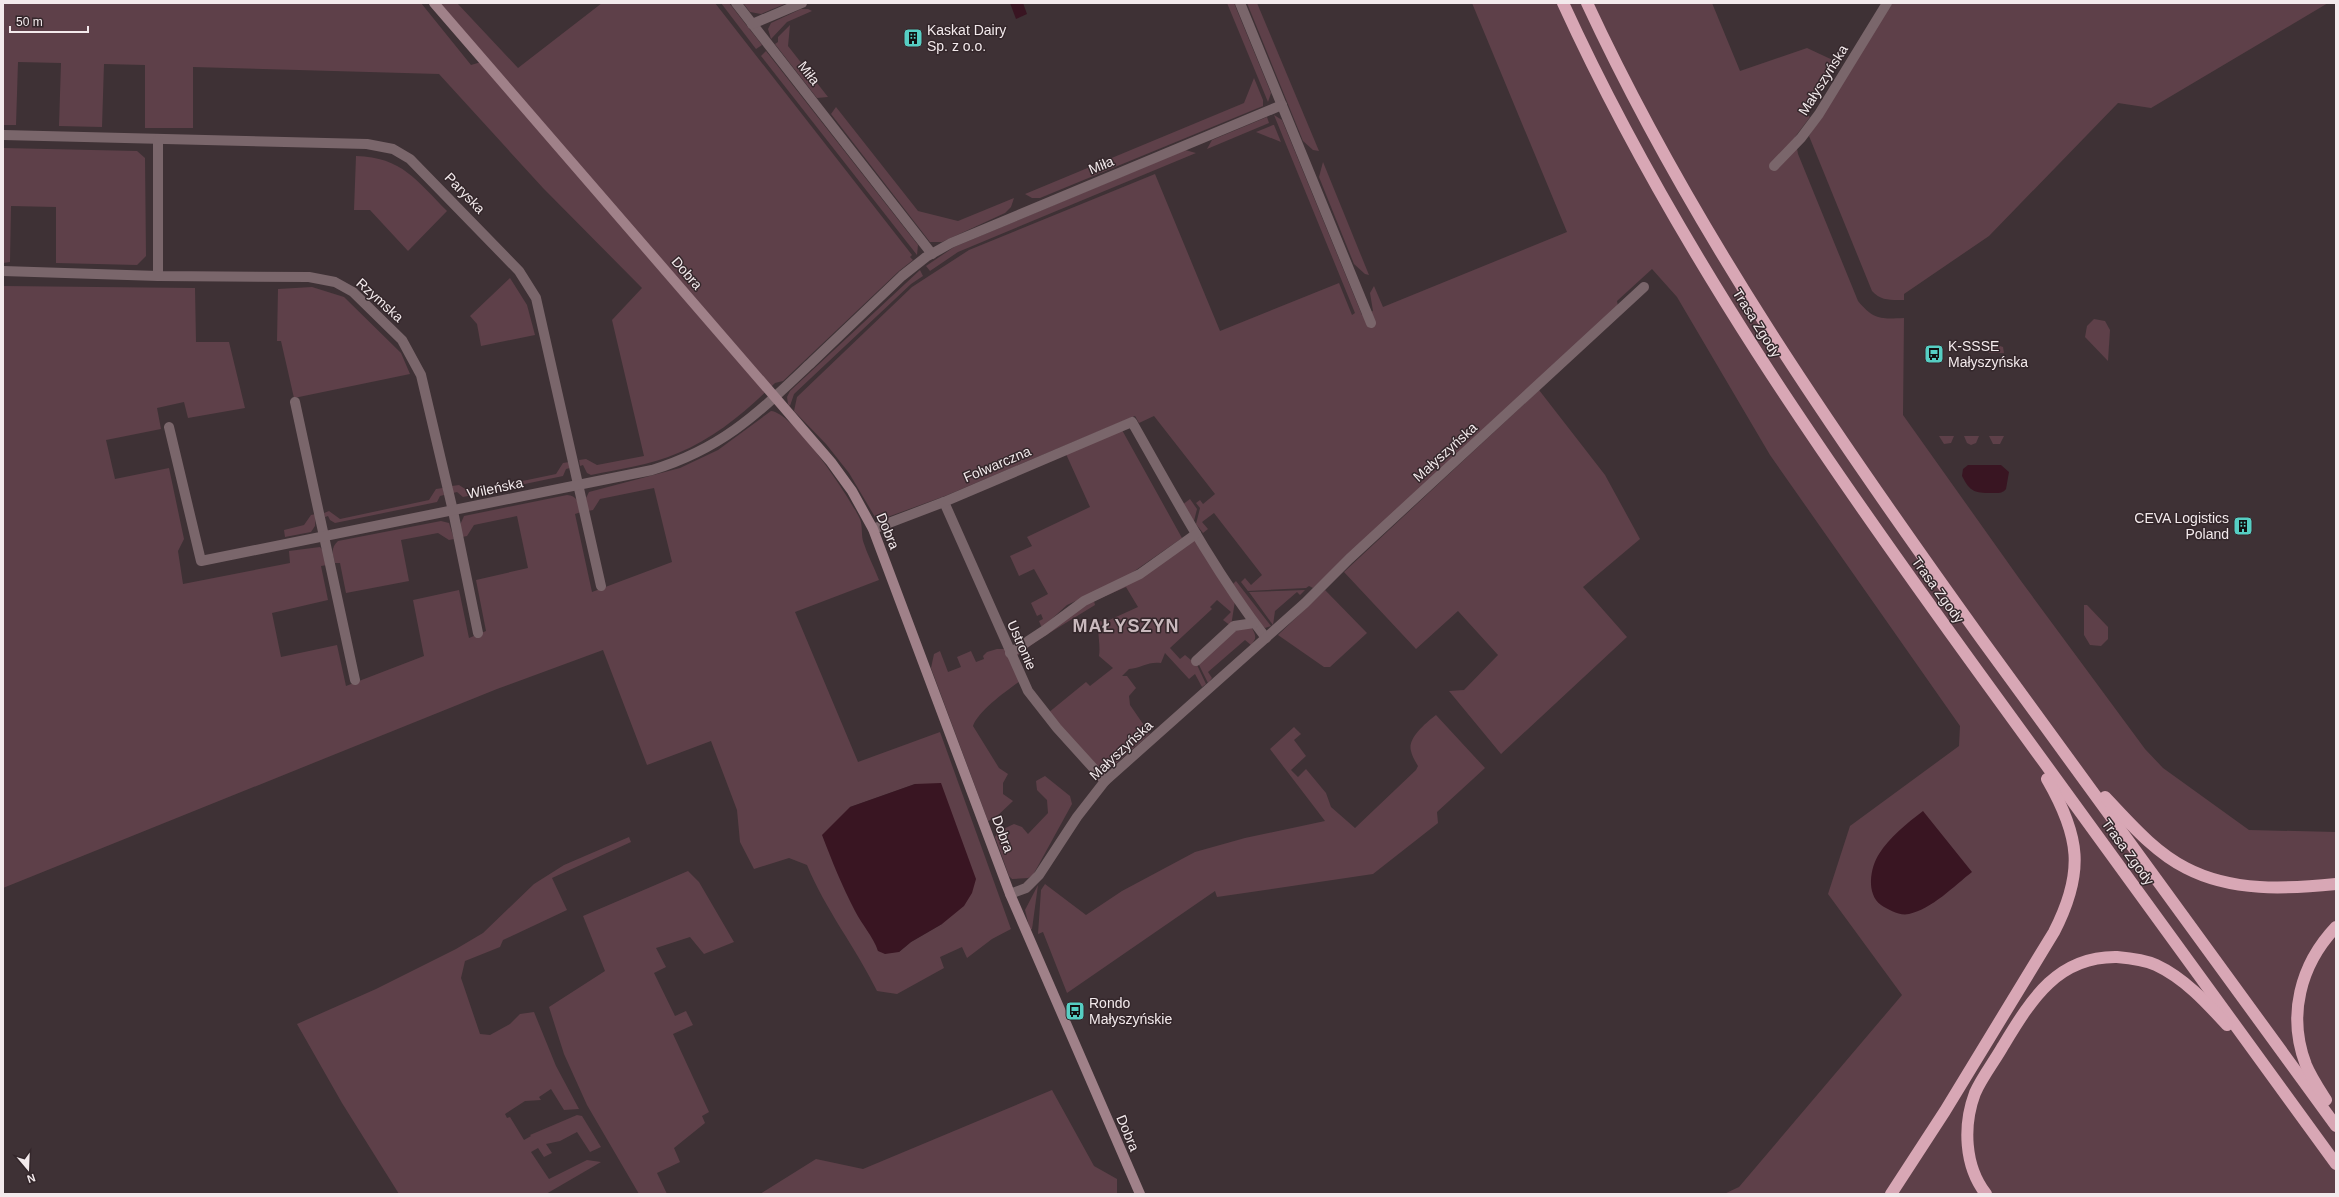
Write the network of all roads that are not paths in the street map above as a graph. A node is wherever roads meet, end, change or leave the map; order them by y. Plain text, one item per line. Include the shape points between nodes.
1 (434, 3) edge
2 (736, 3) edge
3 (802, 3) edge
4 (1240, 3) edge
5 (1563, 3) edge
6 (1587, 3) edge
7 (1887, 3) edge
8 (752, 24) junction
9 (1282, 105) junction
10 (3, 136) edge
11 (158, 140) junction
12 (1774, 166) dead end
13 (932, 254) junction
14 (3, 271) edge
15 (158, 276) junction
16 (1644, 287) dead end
17 (1371, 323) dead end
18 (775, 397) junction
19 (295, 402) dead end
20 (169, 427) dead end
21 (578, 485) junction
22 (944, 502) junction
23 (453, 511) junction
24 (873, 529) junction
25 (1196, 534) junction
26 (325, 537) junction
27 (601, 586) dead end
28 (1254, 623) junction
29 (478, 633) dead end
30 (1266, 638) junction
31 (1010, 653) junction
32 (1196, 661) dead end
33 (355, 680) dead end
34 (2018, 727) junction
35 (2070, 760) junction
36 (1105, 781) junction
37 (2336, 884) edge
38 (1010, 894) junction
39 (2336, 927) edge
40 (2269, 1072) junction
41 (2336, 1119) edge
42 (2336, 1126) edge
43 (2336, 1164) edge
44 (1133, 1180) junction
45 (1134, 1194) edge
46 (1140, 1194) edge
47 (1891, 1194) edge
48 (1986, 1194) edge

1 - 18 street, Dobra
2 - 8 street, Miła
3 - 8 street
4 - 9 street
5 - 34 highway, Trasa Zgody via 1639,154 1744,331 1831,464
6 - 35 highway, Trasa Zgody via 1662,151 1762,321 1850,453
7 - 12 street, Małyszyńska via 1819,114 1801,138
8 - 13 street, Miła
9 - 13 street, Miła via 978,230
9 - 17 street
10 - 11 street, Paryska
11 - 15 street
11 - 21 street, Paryska via 367,144 393,150 417,164 512,263 531,288 542,319
13 - 18 street, Miła via 902,276
14 - 15 street, Rzymska
15 - 23 street, Rzymska via 318,278 335,282 353,292 402,340 416,362 423,381
16 - 30 street, Małyszyńska
18 - 21 street, Wileńska via 737,430 691,456 652,470
18 - 24 street, Dobra via 842,476 862,506
19 - 26 street
20 - 26 street, Wileńska via 201,561
21 - 23 street, Wileńska
21 - 27 street, Paryska
22 - 24 street, Folwarczna
22 - 25 street, Folwarczna via 1132,422
22 - 31 street, Ustronie
23 - 26 street, Wileńska
23 - 29 street, Rzymska
24 - 38 street, Dobra
25 - 28 street
25 - 31 street via 1140,574 1084,601
26 - 33 street
28 - 30 street
28 - 32 street via 1234,626
30 - 36 street, Małyszyńska
31 - 36 street, Ustronie via 1028,691 1057,728
34 - 40 highway, Trasa Zgody
34 - 47 highway via 2058,799 2076,848 2068,906 1945,1111
35 - 37 highway via 2145,838 2186,868 2232,883 2261,888
35 - 42 highway, Trasa Zgody
36 - 38 street, Małyszyńska via 1077,817 1039,875 1026,888
38 - 44 street, Dobra
39 - 41 highway via 2321,943 2310,962 2301,986 2297,1014 2300,1044 2307,1066
40 - 43 highway, Trasa Zgody
40 - 48 highway via 2183,981 2155,964 2127,958 2103,957 2082,962 2061,973 2039,992 2020,1018 1976,1092 1969,1115 1967,1138 1973,1171
44 - 45 street, Dobra
44 - 46 street, Dobra

